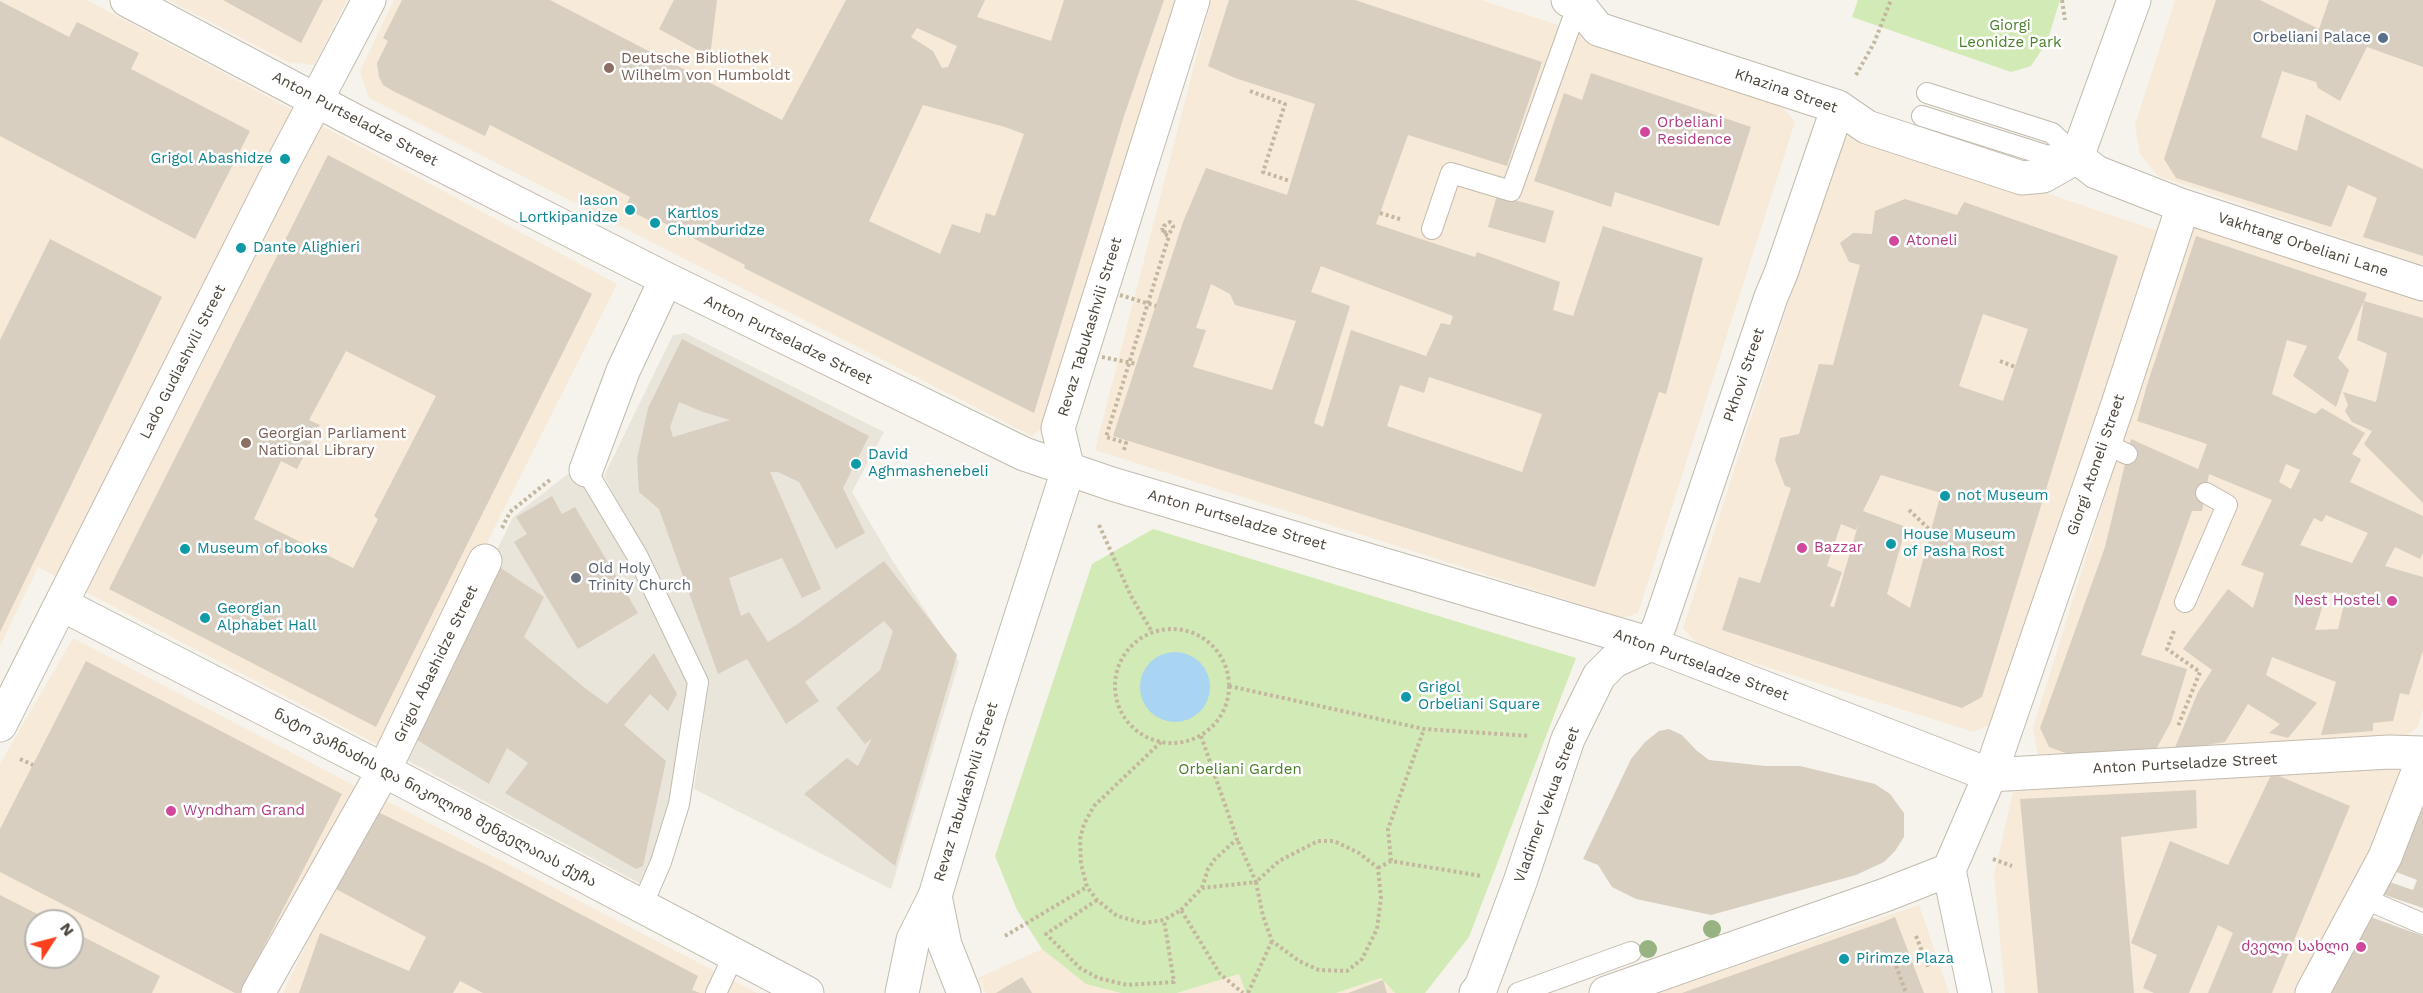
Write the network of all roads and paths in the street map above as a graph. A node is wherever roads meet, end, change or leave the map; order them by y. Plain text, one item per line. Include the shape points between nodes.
1 (127, 0) edge
2 (369, 0) edge
3 (1193, 0) edge
4 (1891, 0) edge
5 (2062, 0) edge
6 (2133, 0) edge
7 (1581, 11) edge
8 (2065, 20) dead end
9 (1250, 92) dead end
10 (1927, 93) dead end
11 (316, 100) junction
12 (1838, 107) junction
13 (1922, 116) dead end
14 (2077, 157) junction
15 (1290, 181) dead end
16 (2183, 206) junction
17 (1165, 220) dead end
18 (1432, 229) dead end
19 (666, 279) junction
20 (2423, 284) edge
21 (1120, 295) dead end
22 (1156, 306) dead end
23 (1102, 357) dead end
24 (2000, 362) dead end
25 (1137, 364) dead end
26 (2015, 367) dead end
27 (1126, 443) dead end
28 (1068, 470) junction
29 (572, 471) junction
30 (2206, 493) dead end
31 (1909, 510) dead end
32 (1099, 525) dead end
33 (1931, 531) dead end
34 (485, 561) joint
35 (2186, 602) joint
36 (61, 604) junction
37 (1152, 632) junction
38 (1651, 644) junction
39 (1229, 686) junction
40 (0, 725) edge
41 (1424, 729) junction
42 (1201, 736) junction
43 (1568, 739) junction
44 (1161, 742) junction
45 (2423, 753) edge
46 (20, 759) dead end
47 (2423, 759) edge
48 (33, 765) dead end
49 (2161, 766) junction
50 (384, 770) junction
51 (1990, 774) junction
52 (1237, 839) junction
53 (1391, 861) junction
54 (1378, 868) junction
55 (1949, 870) junction
56 (1256, 882) junction
57 (1520, 882) junction
58 (1087, 887) junction
59 (1202, 888) junction
60 (935, 896) junction
61 (2362, 898) junction
62 (1097, 900) junction
63 (642, 906) junction
64 (1181, 910) junction
65 (1164, 920) junction
66 (2423, 924) edge
67 (1005, 936) dead end
68 (1916, 936) dead end
69 (1272, 941) junction
70 (1631, 952) dead end
71 (734, 955) junction
72 (1894, 960) dead end
73 (1928, 967) dead end
74 (258, 993) edge
75 (716, 993) edge
76 (807, 993) edge
77 (902, 993) edge
78 (964, 993) edge
79 (1243, 993) edge
80 (1248, 993) edge
81 (1476, 993) edge
82 (1518, 993) edge
83 (1606, 993) edge
84 (1906, 993) edge
85 (1975, 993) edge
86 (2312, 993) edge

1 - 11 street, Anton Purtseladze Street
2 - 11 street, Lado Gudiashvili Street
3 - 28 street, Revaz Tabukashvili Street via 1058,428
4 - 12 path via 1874,44
5 - 8 path
6 - 14 street
7 - 12 street, Khazina Street
7 - 18 lane via 1511,191 1451,173
9 - 15 path via 1285,104 1263,172
10 - 14 lane via 2052,133
11 - 19 street, Anton Purtseladze Street
11 - 36 street, Lado Gudiashvili Street
12 - 14 street, Khazina Street via 1867,128 2022,178 2043,176
12 - 38 street, Pkhovi Street
13 - 14 lane via 2045,155
14 - 16 street via 2096,172
16 - 20 street, Vakhtang Orbeliani Lane
16 - 51 street, Giorgi Atoneli Street via 2118,404 2115,448
17 - 27 path via 1162,230 1166,233 1173,229 1170,222 1164,226 1162,233 1169,236 1106,437
19 - 28 street, Anton Purtseladze Street via 1024,454
19 - 29 street
21 - 22 path, bridge
23 - 25 path, bridge
24 - 26 path
28 - 38 street, Anton Purtseladze Street
28 - 60 street, Revaz Tabukashvili Street
29 - 34 path via 510,512
29 - 63 lane via 638,557 698,682 679,804
30 - 35 lane via 2227,505
31 - 33 path
32 - 37 path
34 - 50 street, Grigol Abashidze Street
35 - 49 path via 2167,649 2200,672
36 - 40 street, Lado Gudiashvili Street
36 - 50 street, ნატო ვაჩნაძის და ნიკოლოზ შენგელაიას ქუჩა
37 - 39 path via 1188,631 1205,639 1227,668
37 - 44 path via 1124,655 1115,690 1130,724 1143,736
38 - 43 street, Vladimer Vekua Street via 1614,661 1599,676
38 - 51 street, Anton Purtseladze Street
39 - 41 path
39 - 42 path via 1222,715
41 - 43 path
41 - 53 path via 1388,829
42 - 44 path via 1179,743
42 - 52 path
43 - 57 street, Vladimer Vekua Street
44 - 58 path via 1094,806 1084,824 1081,864
45 - 49 street, Anton Purtseladze Street
46 - 48 path
47 - 61 street via 2385,857
49 - 51 street, Anton Purtseladze Street
50 - 63 street, ნატო ვაჩნაძის და ნიკოლოზ შენგელაიას ქუჩა
50 - 74 street, Grigol Abashidze Street
51 - 55 street, Giorgi Atoneli Street
52 - 56 path
52 - 59 path via 1215,859
53 - 54 path
53 - 57 path
54 - 56 path via 1334,841 1318,840 1278,861
54 - 69 path via 1381,898 1377,929 1362,959 1347,971 1319,970
55 - 83 street
55 - 85 street
56 - 59 path
56 - 69 path
57 - 81 street, Vladimer Vekua Street
58 - 62 path
58 - 67 path
59 - 64 path
60 - 77 street, Revaz Tabukashvili Street via 913,940
60 - 78 street, Revaz Tabukashvili Street via 945,945
61 - 66 lane
61 - 86 street
62 - 65 path via 1117,916 1143,923
62 - 65 path via 1046,934 1080,968 1098,978 1127,985 1174,982
63 - 71 street, ნატო ვაჩნაძის და ნიკოლოზ შენგელაიას ქუჩა
64 - 65 path
64 - 79 path via 1220,974
68 - 73 path
69 - 80 path
70 - 82 lane
71 - 75 lane
71 - 76 street, ნატო ვაჩნაძის და ნიკოლოზ შენგელაიას ქუჩა
72 - 84 path

